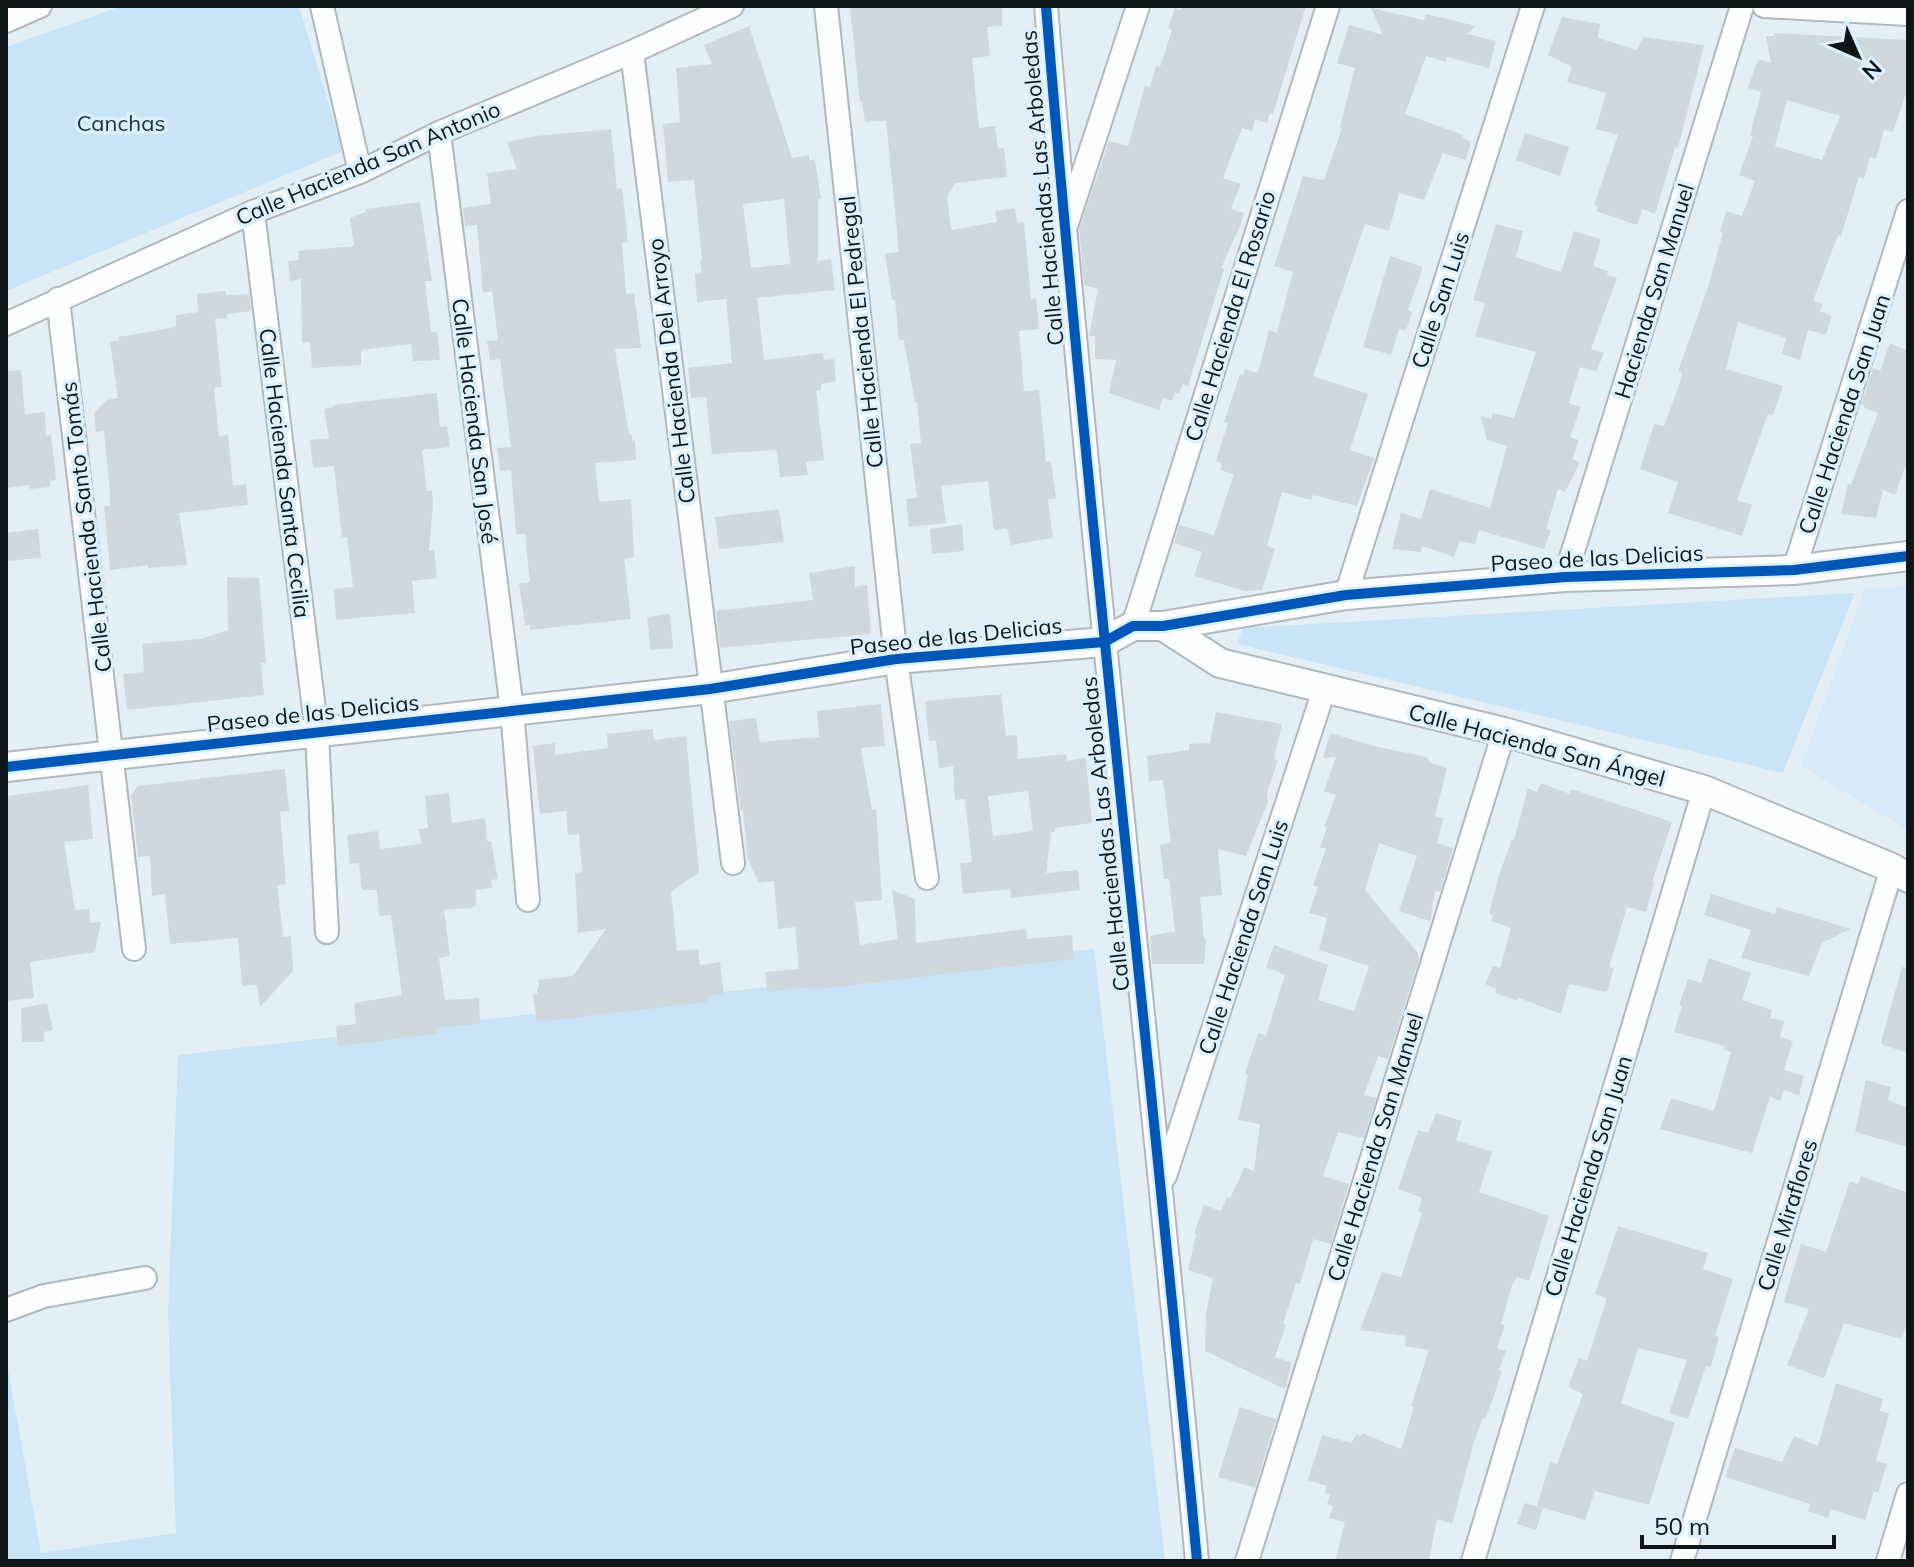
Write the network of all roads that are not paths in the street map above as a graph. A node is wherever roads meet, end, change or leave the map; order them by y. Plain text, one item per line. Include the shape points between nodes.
1 (40, 6) edge
2 (322, 6) edge
3 (732, 6) edge
4 (826, 6) edge
5 (1046, 6) edge
6 (1138, 6) edge
7 (1328, 6) edge
8 (1533, 6) edge
9 (1742, 6) edge
10 (1764, 6) edge
11 (1810, 7) edge
12 (1908, 14) edge
13 (6, 21) edge
14 (632, 52) junction
15 (439, 133) junction
16 (360, 172) junction
17 (1908, 211) edge
18 (253, 212) junction
19 (1065, 232) junction
20 (58, 299) junction
21 (6, 324) edge
22 (1908, 556) edge
23 (1794, 570) junction
24 (1565, 577) junction
25 (1346, 595) junction
26 (1133, 626) junction
27 (1163, 626) junction
28 (1104, 642) junction
29 (896, 659) junction
30 (710, 689) junction
31 (1324, 690) junction
32 (512, 710) junction
33 (1504, 732) junction
34 (317, 734) junction
35 (113, 755) junction
36 (6, 767) edge
37 (1704, 790) junction
38 (733, 863) dead end
39 (1900, 873) edge
40 (927, 878) dead end
41 (528, 900) dead end
42 (327, 932) dead end
43 (134, 949) dead end
44 (1162, 1184) junction
45 (145, 1278) dead end
46 (6, 1310) edge
47 (1908, 1494) edge
48 (1197, 1561) edge
49 (1247, 1561) edge
50 (1473, 1561) edge
51 (1682, 1561) edge
52 (1888, 1561) edge

1 - 13 street
2 - 16 street
3 - 14 street, Calle Hacienda San Antonio
4 - 29 street, Calle Hacienda El Pedregal
5 - 19 street, Calle Haciendas Las Arboledas
6 - 19 street
7 - 26 street, Calle Hacienda El Rosario
8 - 25 street, Calle San Luis
9 - 24 street, Hacienda San Manuel
10 - 11 street
11 - 12 street
14 - 15 street, Calle Hacienda San Antonio
14 - 30 street, Calle Hacienda Del Arroyo
15 - 16 street, Calle Hacienda San Antonio
15 - 32 street, Calle Hacienda San José
16 - 18 street, Calle Hacienda San Antonio
17 - 23 street, Calle Hacienda San Juan
18 - 20 street, Calle Hacienda San Antonio
18 - 34 street, Calle Hacienda Santa Cecilia
19 - 28 street, Calle Haciendas Las Arboledas
20 - 21 street, Calle Hacienda San Antonio
20 - 35 street, Calle Hacienda Santo Tomás
22 - 23 street, Paseo de las Delicias
23 - 24 street, Paseo de las Delicias
24 - 25 street, Paseo de las Delicias
25 - 27 street, Paseo de las Delicias
26 - 27 street, Paseo de las Delicias
26 - 28 street, Paseo de las Delicias
27 - 31 street, Calle Hacienda San Ángel via 1220,663
28 - 29 street, Paseo de las Delicias
28 - 44 street, Calle Haciendas Las Arboledas
29 - 30 street, Paseo de las Delicias
29 - 40 street, Calle Hacienda El Pedregal
30 - 32 street, Paseo de las Delicias
30 - 38 street, Calle Hacienda Del Arroyo
31 - 33 street, Calle Hacienda San Ángel
31 - 44 street, Calle Hacienda San Luis
32 - 34 street, Paseo de las Delicias
32 - 41 street, Calle Hacienda San José
33 - 37 street, Calle Hacienda San Ángel
33 - 49 street, Calle Hacienda San Manuel
34 - 35 street, Paseo de las Delicias
34 - 42 street, Calle Hacienda Santa Cecilia
35 - 36 street, Paseo de las Delicias
35 - 43 street, Calle Hacienda Santo Tomás
37 - 39 street, Calle Hacienda San Ángel
37 - 50 street, Calle Hacienda San Juan
39 - 51 street, Calle Miraflores
44 - 48 street, Calle Haciendas Las Arboledas
45 - 46 street via 44,1296
47 - 52 street

